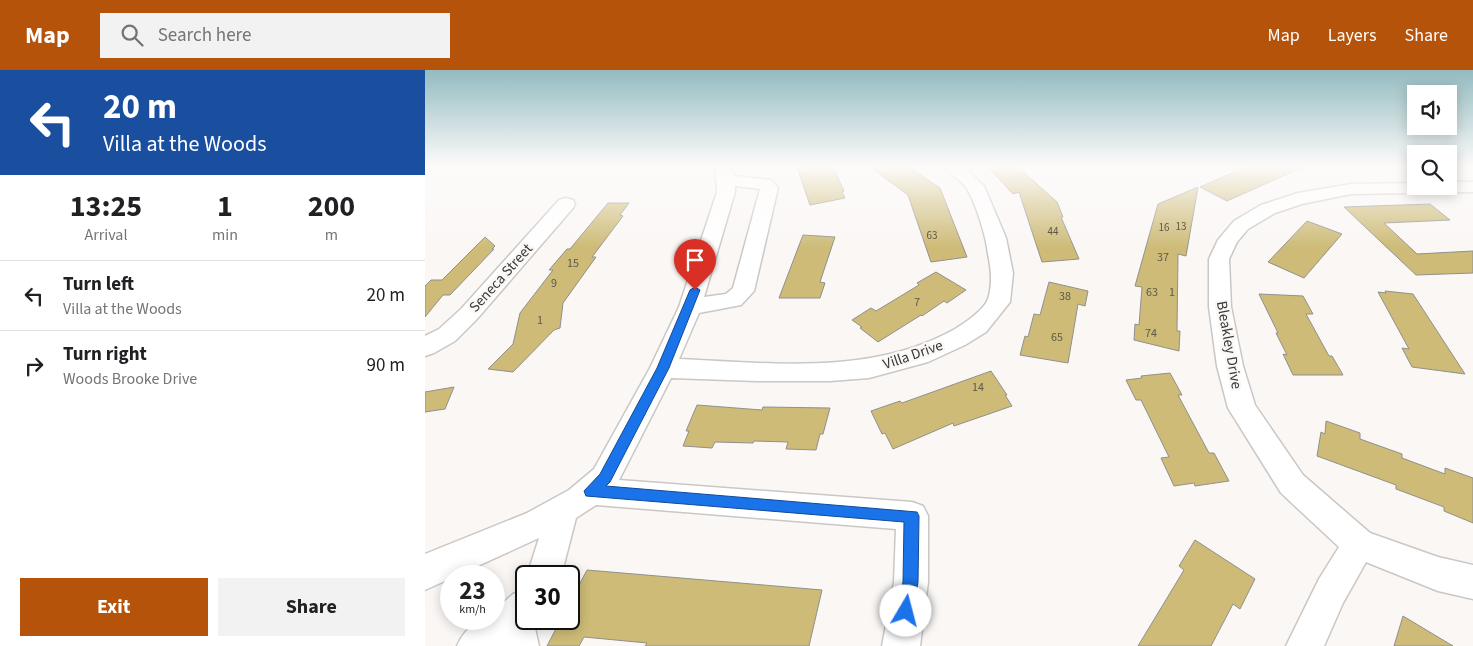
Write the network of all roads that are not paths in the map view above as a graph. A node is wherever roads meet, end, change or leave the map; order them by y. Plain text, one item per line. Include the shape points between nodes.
1 (725, 194) edge
2 (768, 194) edge
3 (978, 194) edge
4 (1325, 194) edge
5 (565, 204) dead end
6 (690, 307) junction
7 (427, 346) edge
8 (663, 368) junction
9 (591, 491) junction
10 (562, 510) junction
11 (1359, 544) junction
12 (548, 565) edge
13 (425, 573) edge
14 (1473, 582) edge
15 (515, 627) edge
16 (476, 646) edge
17 (901, 646) edge
18 (1305, 646) edge

1 - 6 street
2 - 6 street via 743,291 733,300
3 - 8 street, Villa Drive via 996,238 1002,273 999,302 978,326 956,339 919,356 869,369 757,372
4 - 11 street, Bleakley Drive via 1268,209 1241,225 1228,240 1219,259 1221,307 1230,366 1242,408 1292,484
5 - 7 street, Seneca Street via 469,314 447,335
6 - 8 street
8 - 9 street via 605,478
9 - 10 street
9 - 17 street via 912,516 911,582
10 - 12 street
10 - 13 street
11 - 14 street, Bleakley Drive via 1438,574
11 - 18 street via 1331,591
15 - 16 street

